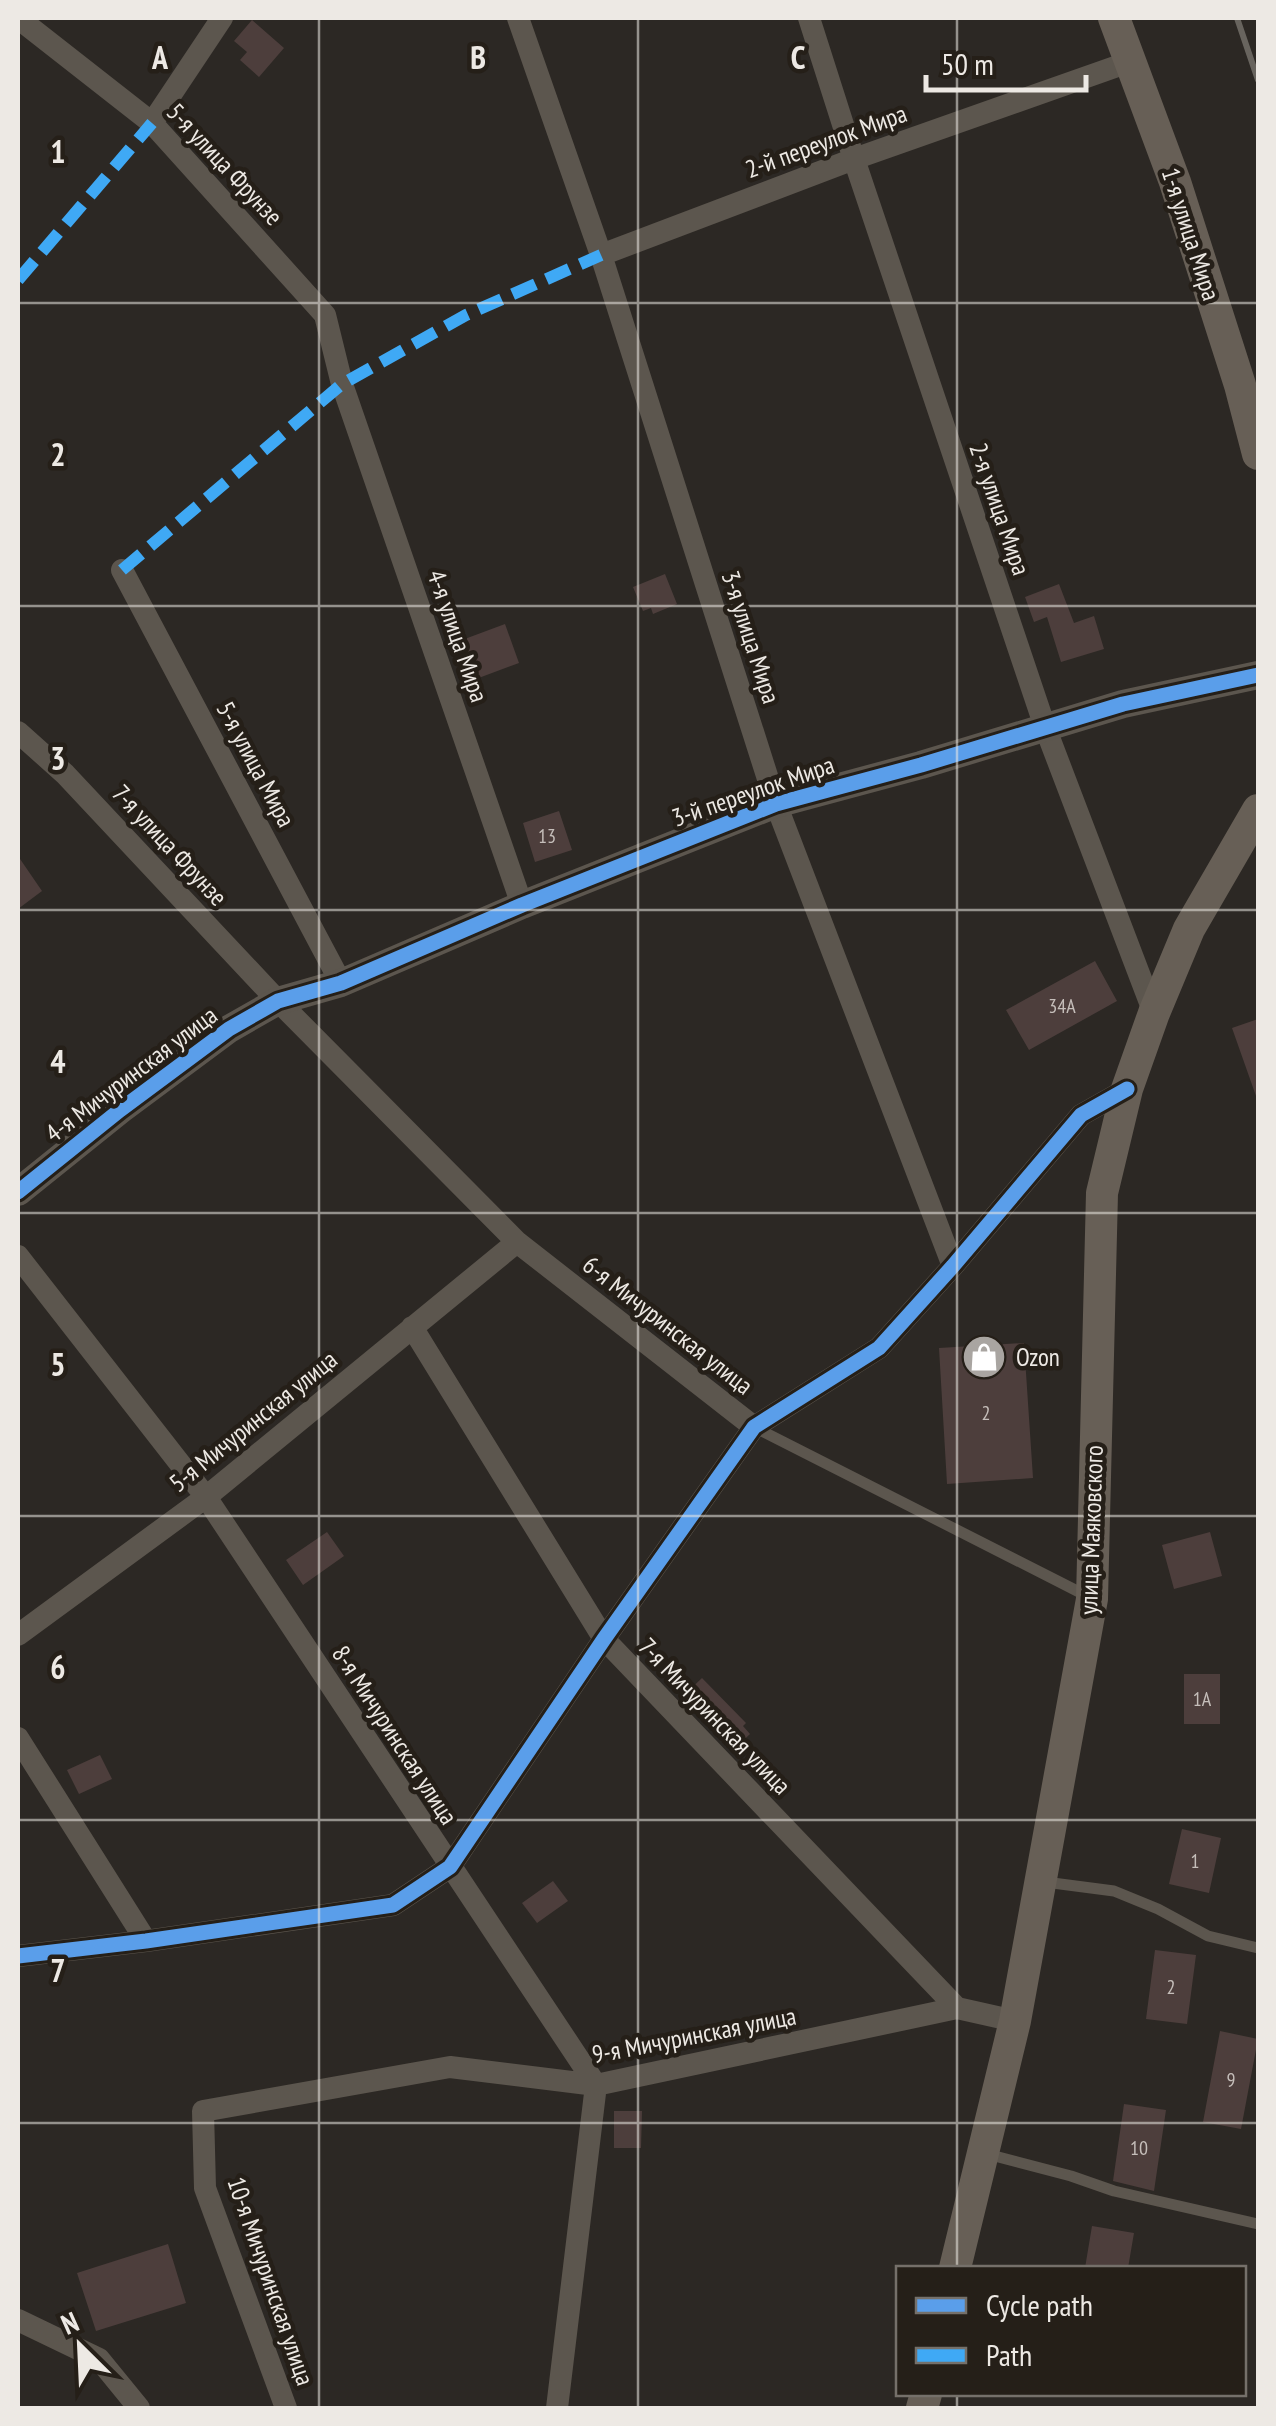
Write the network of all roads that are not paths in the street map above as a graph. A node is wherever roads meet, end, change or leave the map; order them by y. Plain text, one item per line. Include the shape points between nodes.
1 (18, 18) edge
2 (222, 18) edge
3 (518, 18) edge
4 (809, 18) edge
5 (1114, 18) edge
6 (1129, 62) junction
7 (152, 122) junction
8 (854, 160) junction
9 (600, 255) junction
10 (342, 384) joint
11 (1258, 454) edge
12 (122, 570) dead end
13 (1258, 675) edge
14 (1045, 727) junction
15 (18, 732) edge
16 (776, 804) junction
17 (1258, 811) edge
18 (522, 905) junction
19 (341, 983) junction
20 (278, 1001) junction
21 (1154, 1013) junction
22 (1127, 1089) junction
23 (18, 1192) edge
24 (517, 1242) junction
25 (18, 1256) edge
26 (954, 1266) junction
27 (412, 1327) junction
28 (754, 1426) junction
29 (206, 1496) junction
30 (1092, 1598) junction
31 (18, 1635) edge
32 (604, 1639) junction
33 (18, 1738) edge
34 (450, 1867) junction
35 (1040, 1881) junction
36 (146, 1941) junction
37 (1258, 1948) edge
38 (18, 1956) edge
39 (957, 2008) junction
40 (1014, 2021) junction
41 (596, 2086) junction
42 (204, 2111) joint
43 (983, 2152) junction
44 (1258, 2224) edge
45 (955, 2266) edge
46 (18, 2320) edge
47 (139, 2408) edge
48 (286, 2408) edge
49 (557, 2408) edge

1 - 7 street, 5-я улица Фрунзе
2 - 7 street
3 - 9 street, 3-я улица Мира
4 - 8 street, 2-я улица Мира
5 - 6 main road, 1-я улица Мира
6 - 8 street, 2-й переулок Мира
6 - 11 main road, 1-я улица Мира via 1175,182
7 - 10 street, 5-я улица Фрунзе via 324,314
8 - 9 street, 2-й переулок Мира
8 - 14 street, 2-я улица Мира
9 - 16 street, 3-я улица Мира
10 - 18 street, 4-я улица Мира
12 - 19 street, 5-я улица Мира
13 - 14 street, 3-й переулок Мира
14 - 16 street, 3-й переулок Мира
14 - 21 street, 2-я улица Мира
15 - 20 street, 7-я улица Фрунзе
16 - 18 street, 3-й переулок Мира
16 - 26 street, 3-я улица Мира
17 - 21 main road, улица Маяковского via 1189,929
18 - 19 street, 3-й переулок Мира
19 - 20 street, 3-й переулок Мира
20 - 23 street, 4-я Мичуринская улица via 229,1029
20 - 24 street, 6-я Мичуринская улица
21 - 22 main road, улица Маяковского
22 - 26 street via 1081,1115
22 - 30 main road, улица Маяковского via 1102,1192
24 - 27 street, 5-я Мичуринская улица
24 - 28 street, 6-я Мичуринская улица
25 - 29 street, 8-я Мичуринская улица
26 - 28 street via 880,1348
27 - 29 street, 5-я Мичуринская улица
27 - 32 street, 7-я Мичуринская улица
28 - 30 lane, 6-я Мичуринская улица
28 - 32 street
29 - 31 street, 5-я Мичуринская улица
29 - 34 street, 8-я Мичуринская улица
30 - 35 main road, улица Маяковского
32 - 34 street
32 - 39 street, 7-я Мичуринская улица
33 - 36 street
34 - 36 street via 392,1905
34 - 41 street, 8-я Мичуринская улица
35 - 37 lane via 1114,1892 1208,1936
35 - 40 main road, улица Маяковского
36 - 38 street
39 - 40 street, 9-я Мичуринская улица
39 - 41 street, 9-я Мичуринская улица
40 - 43 main road, улица Маяковского
41 - 42 street, 9-я Мичуринская улица via 450,2068
41 - 49 street
42 - 48 street, 10-я Мичуринская улица via 205,2188
43 - 44 lane
43 - 45 main road, улица Маяковского
46 - 47 street via 99,2359

